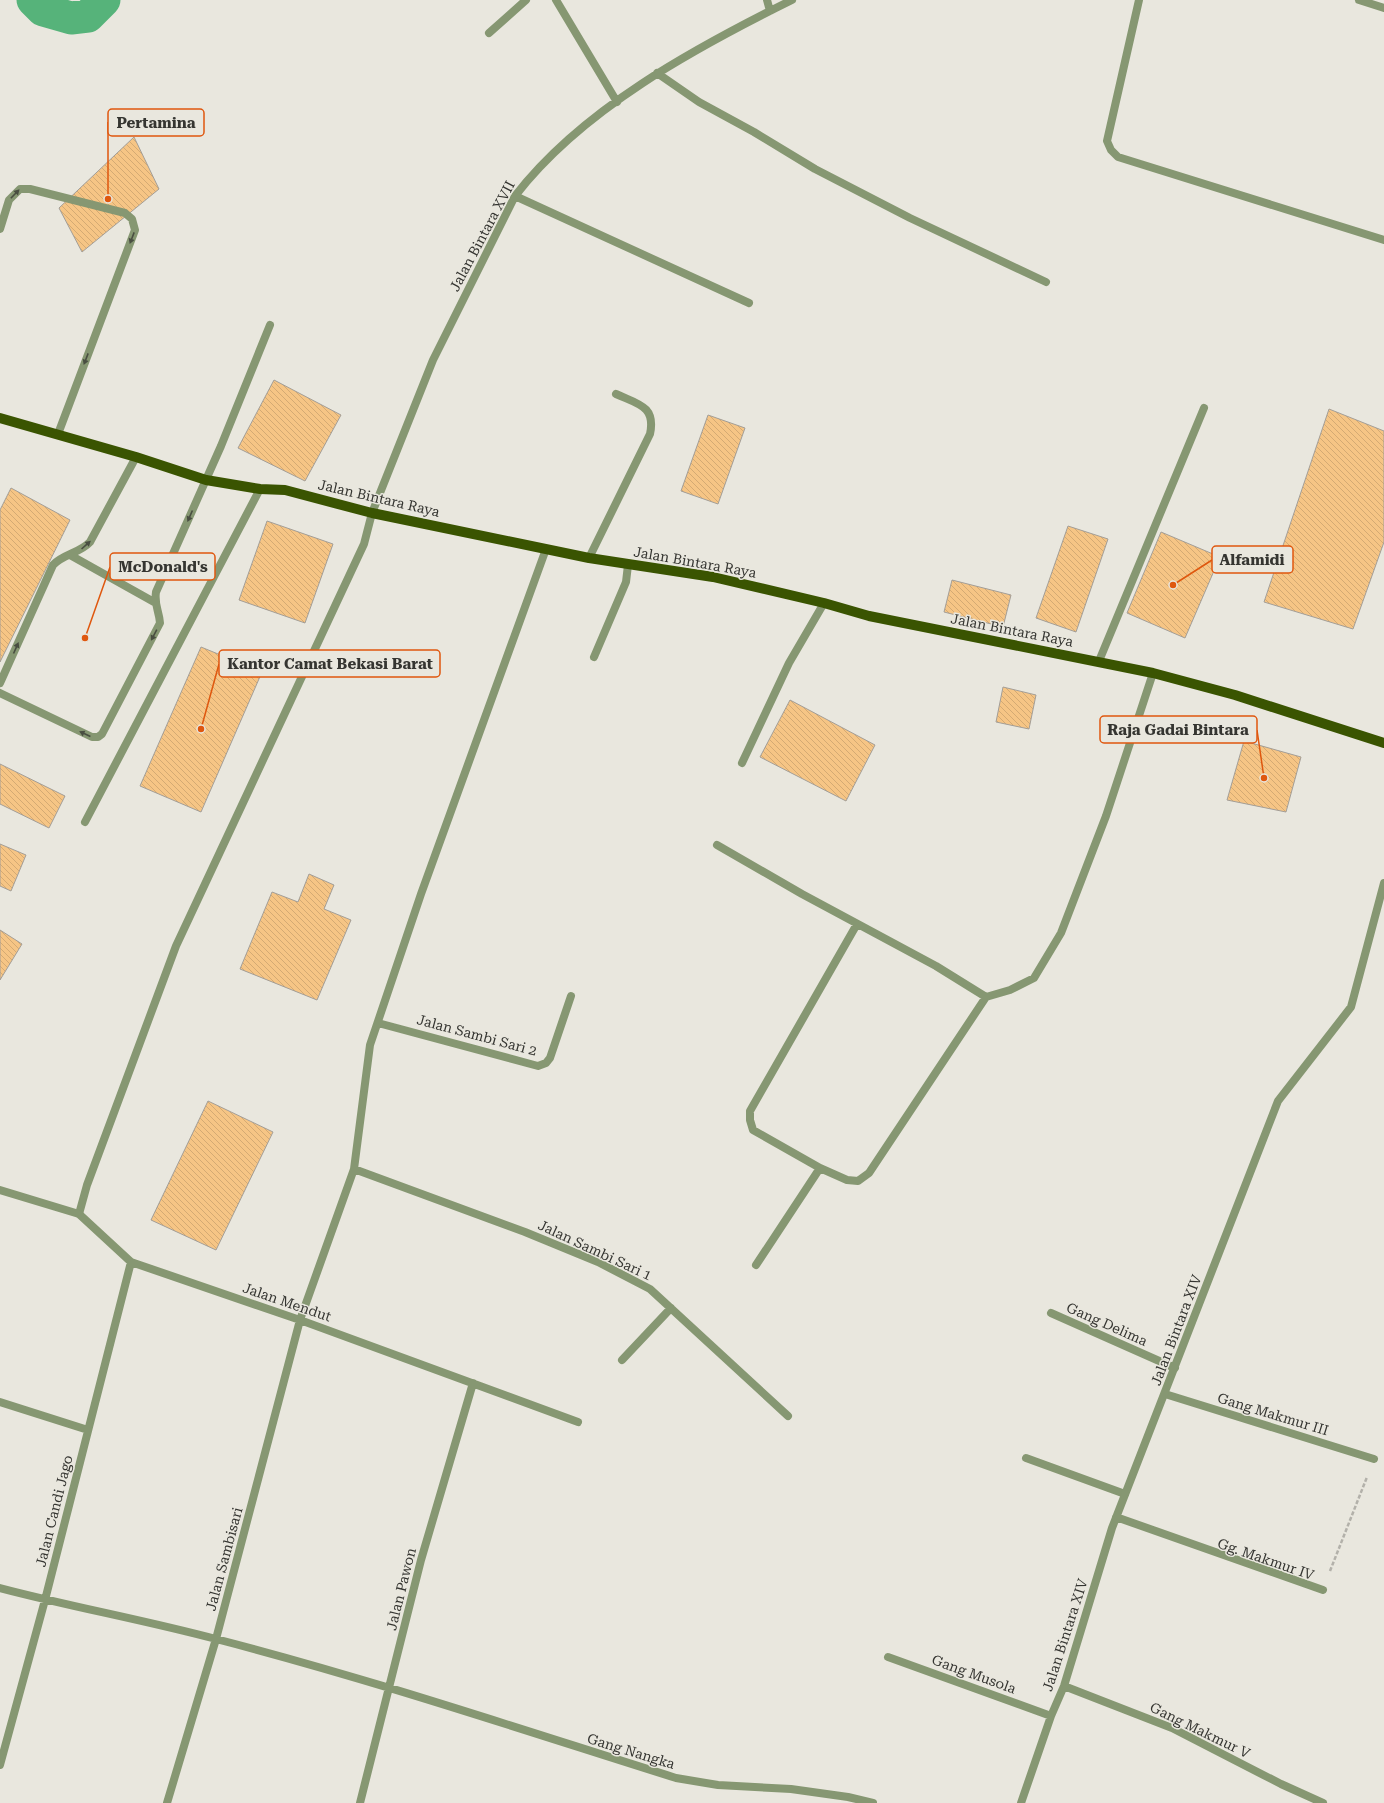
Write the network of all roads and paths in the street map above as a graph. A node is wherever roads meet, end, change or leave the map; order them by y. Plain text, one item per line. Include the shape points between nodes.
1 (526, 0) edge
2 (556, 0) edge
3 (767, 0) edge
4 (792, 0) edge
5 (1139, 0) edge
6 (1359, 0) edge
7 (1384, 8) edge
8 (770, 11) junction
9 (489, 32) dead end
10 (657, 73) junction
11 (617, 102) junction
12 (515, 196) junction
13 (0, 229) edge
14 (1384, 240) edge
15 (1046, 282) dead end
16 (749, 303) dead end
17 (270, 325) dead end
18 (616, 394) dead end
19 (1204, 408) dead end
20 (0, 418) edge
21 (58, 434) junction
22 (136, 457) junction
23 (206, 480) junction
24 (260, 489) junction
25 (372, 513) junction
26 (546, 549) junction
27 (70, 555) junction
28 (589, 558) junction
29 (628, 565) junction
30 (154, 602) junction
31 (824, 603) junction
32 (594, 656) dead end
33 (1099, 662) junction
34 (1153, 673) junction
35 (0, 683) edge
36 (0, 693) edge
37 (1384, 742) edge
38 (742, 763) dead end
39 (85, 822) dead end
40 (717, 845) dead end
41 (1384, 883) edge
42 (857, 924) junction
43 (571, 996) dead end
44 (986, 997) junction
45 (378, 1023) junction
46 (820, 1168) junction
47 (354, 1170) junction
48 (0, 1190) edge
49 (79, 1214) junction
50 (131, 1262) junction
51 (756, 1265) dead end
52 (671, 1308) junction
53 (1051, 1313) dead end
54 (300, 1320) junction
55 (622, 1360) dead end
56 (1175, 1368) junction
57 (473, 1383) junction
58 (1164, 1394) junction
59 (0, 1402) edge
60 (788, 1416) dead end
61 (578, 1422) dead end
62 (88, 1430) junction
63 (1026, 1458) dead end
64 (1374, 1459) joint
65 (1126, 1494) junction
66 (1116, 1517) junction
67 (0, 1588) edge
68 (1323, 1590) joint
69 (45, 1600) junction
70 (216, 1639) junction
71 (888, 1657) dead end
72 (1064, 1686) junction
73 (389, 1688) junction
74 (1051, 1716) junction
75 (0, 1765) edge
76 (167, 1803) edge
77 (360, 1803) edge
78 (872, 1803) edge
79 (1021, 1803) edge
80 (1323, 1803) edge

1 - 9 street
2 - 11 street
3 - 8 street
4 - 8 street, Jalan Bintara XVII
5 - 14 street via 1107,141 1118,157
6 - 7 street
8 - 10 street, Jalan Bintara XVII
10 - 11 street, Jalan Bintara XVII
10 - 15 street via 699,102 815,170
11 - 12 street, Jalan Bintara XVII via 588,123 532,174
12 - 16 street
12 - 25 street, Jalan Bintara XVII via 433,360
13 -> 21 street via 8,200 20,188 125,213 132,219 134,230
17 - 23 street
18 - 28 street via 650,413 652,423 650,434
19 - 33 street
20 - 21 main road, Jalan Bintara Raya
21 - 22 main road, Jalan Bintara Raya
22 - 23 main road, Jalan Bintara Raya
27 -> 22 street via 84,549 90,542
23 - 24 main road, Jalan Bintara Raya
23 -> 30 street via 156,592
24 - 25 main road, Jalan Bintara Raya via 285,490
24 - 39 street
25 - 26 main road, Jalan Bintara Raya
25 - 49 street, Jalan Bintara XVII via 364,544 176,946 87,1185
26 - 28 main road, Jalan Bintara Raya
26 - 45 street, Jalan Sambisari via 421,894
27 - 30 street
35 -> 27 street via 53,565
28 - 29 main road, Jalan Bintara Raya
29 - 31 main road, Jalan Bintara Raya via 713,577
29 - 32 street via 626,582
30 -> 36 street via 159,612 160,623 102,734 98,737 92,737
31 - 33 main road, Jalan Bintara Raya via 869,616
31 - 38 street via 789,663
33 - 34 main road, Jalan Bintara Raya
34 - 37 main road, Jalan Bintara Raya via 1235,695
34 - 44 street via 1106,816 1061,933 1034,978 1010,990
40 - 42 street
41 - 56 street, Jalan Bintara XIV via 1351,1007 1278,1101
42 - 44 street via 936,966
42 - 46 street via 750,1110 754,1130
43 - 45 street, Jalan Sambi Sari 2 via 550,1058 538,1066
44 - 46 street via 869,1173 858,1181 847,1180
45 - 47 street, Jalan Sambisari via 370,1045
46 - 51 street
47 - 52 street, Jalan Sambi Sari 1 via 525,1232 598,1262 650,1289
47 - 54 street, Jalan Sambisari
48 - 49 street, Jalan Mendut
49 - 50 street, Jalan Mendut
50 - 54 street, Jalan Mendut
50 - 62 street, Jalan Candi Jago
52 - 55 street
52 - 60 street, Jalan Sambi Sari 1
53 - 56 street, Gang Delima
54 - 57 street, Jalan Mendut
54 - 70 street, Jalan Sambisari
56 - 58 street, Jalan Bintara XIV
57 - 61 street, Jalan Mendut
57 - 73 street, Jalan Pawon via 421,1560
58 - 64 street, Gang Makmur III
58 - 65 street, Jalan Bintara XIV
59 - 62 street
62 - 69 street, Jalan Candi Jago
63 - 65 street
64 - 68 path, Gg. Makmur IV
65 - 66 street, Jalan Bintara XIV
66 - 68 street
66 - 72 street, Jalan Bintara XIV
67 - 69 street, Gang Nangka
69 - 70 street, Gang Nangka
69 - 75 street, Jalan Candi Jago
70 - 73 street, Gang Nangka
70 - 76 street, Jalan Sambisari
71 - 74 street, Gang Musola
72 - 74 street, Jalan Bintara XIV
72 - 80 street, Gang Makmur V via 1172,1728
73 - 77 street, Jalan Pawon
73 - 78 street, Gang Nangka via 676,1778 718,1785 791,1789
74 - 79 street, Jalan Bintara XIV

